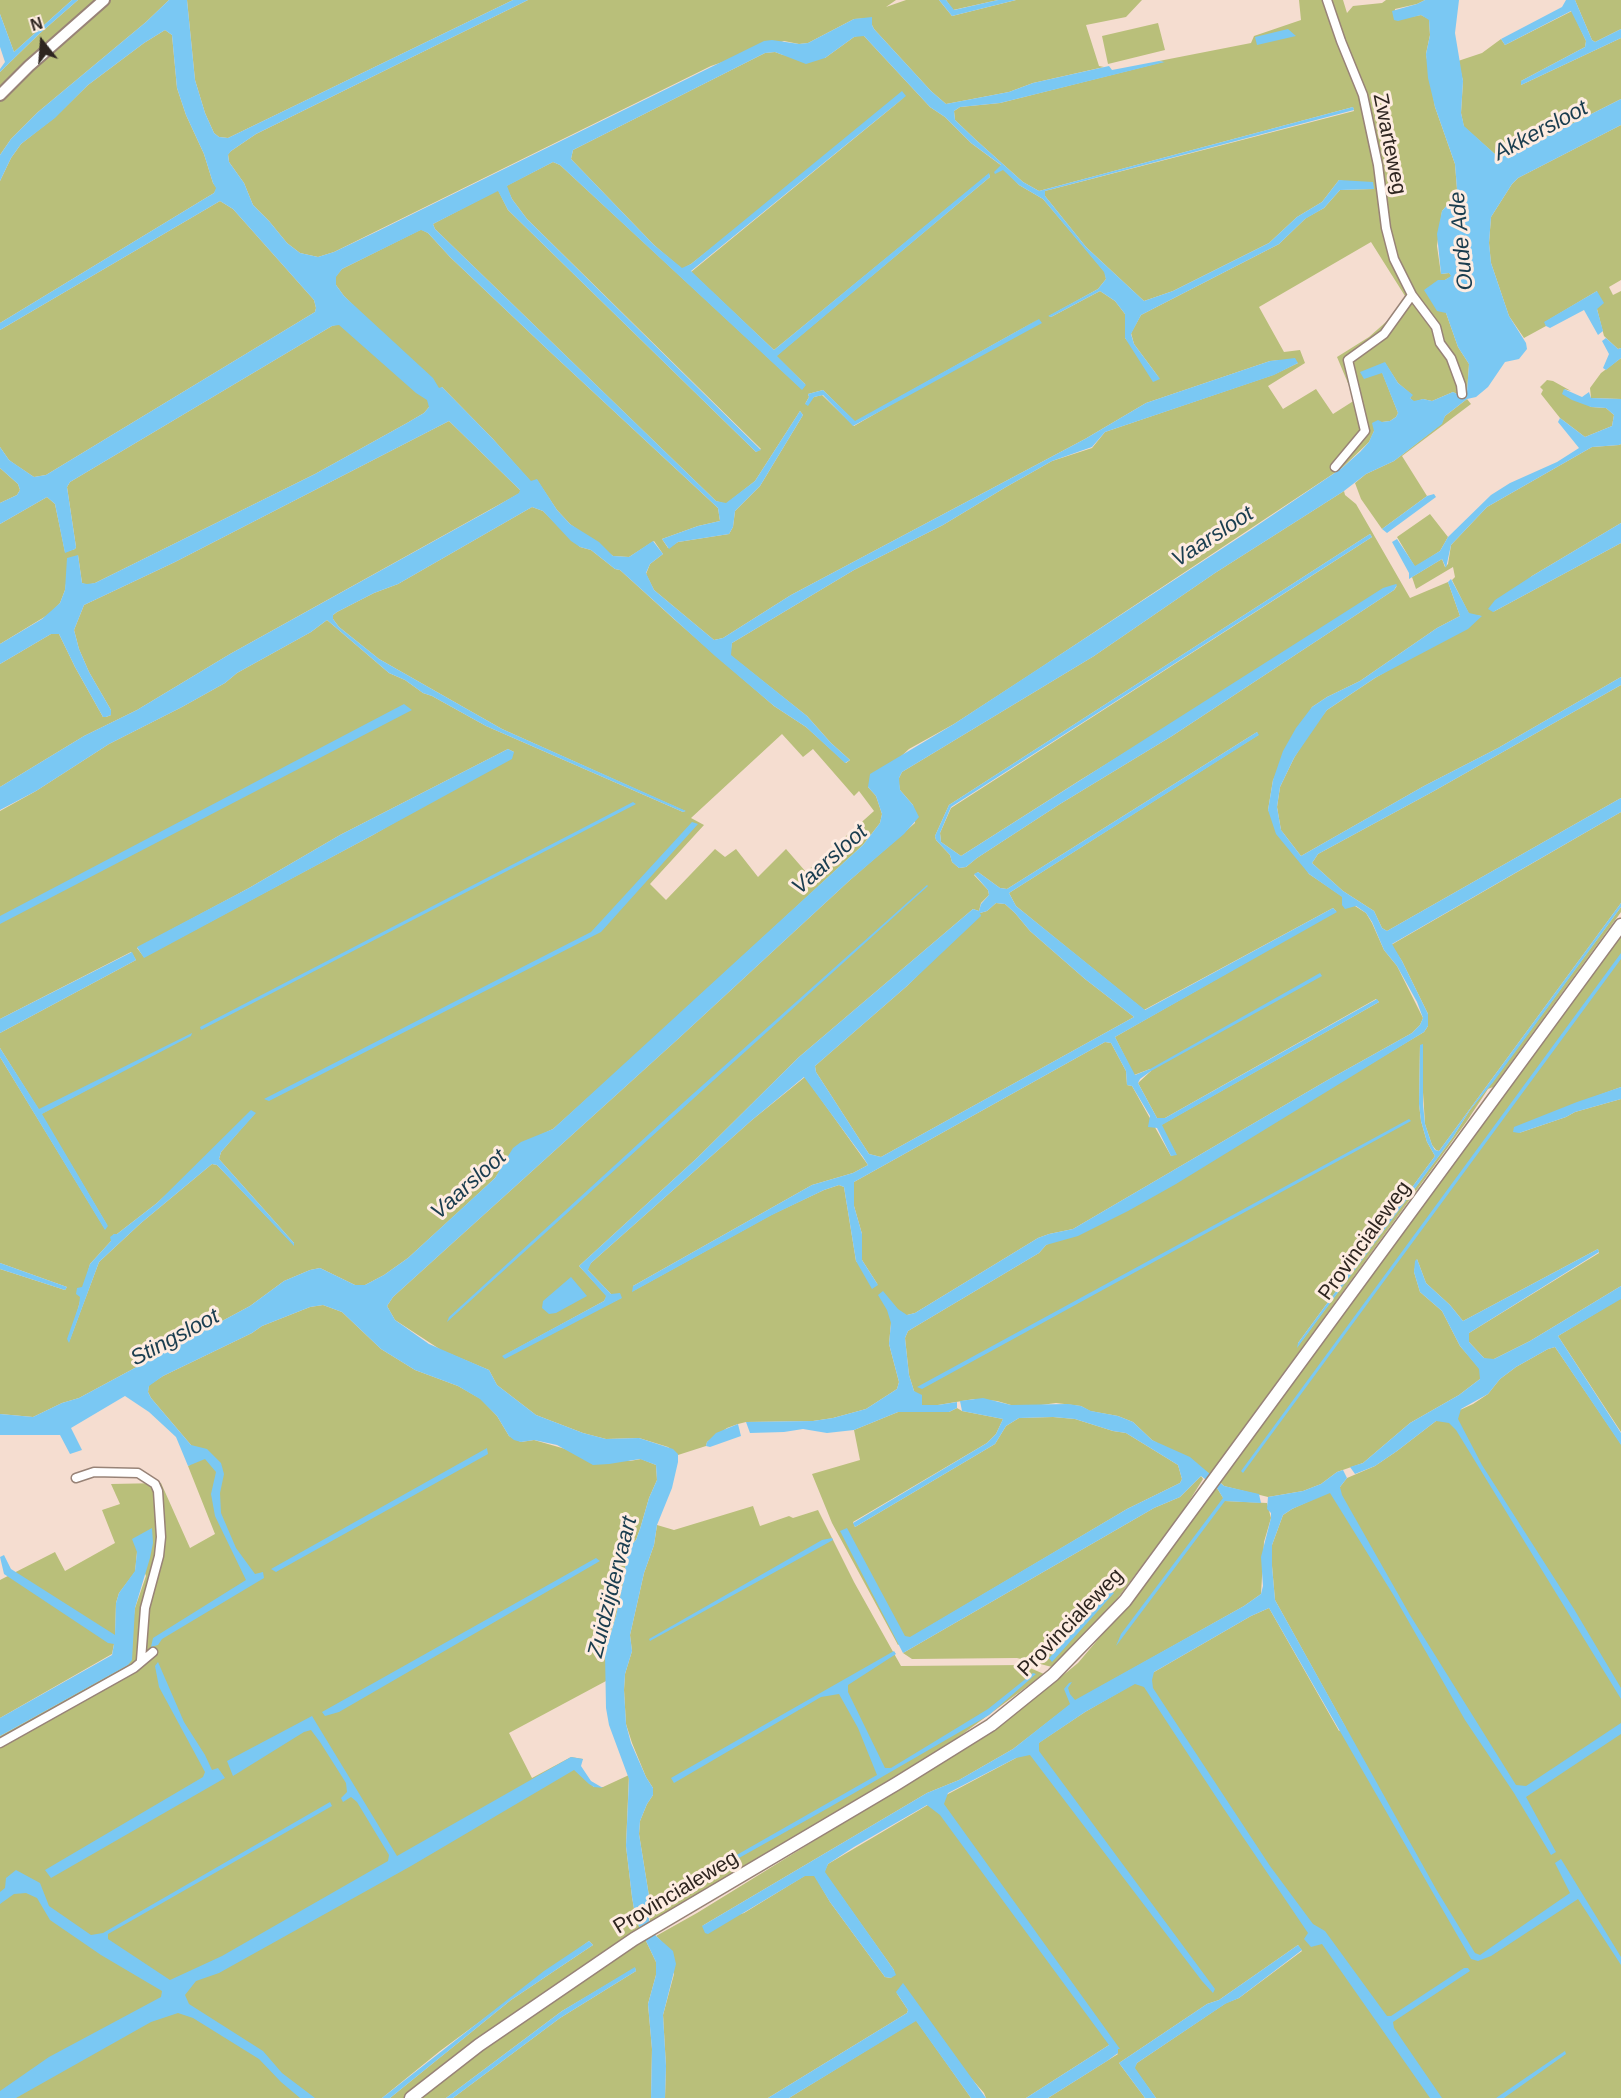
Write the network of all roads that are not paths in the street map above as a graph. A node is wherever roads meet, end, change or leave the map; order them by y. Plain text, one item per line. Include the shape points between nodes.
1 (104, 0) edge
2 (1327, 0) edge
3 (0, 95) edge
4 (1412, 295) junction
5 (1462, 394) dead end
6 (1335, 467) dead end
7 (1621, 925) edge
8 (76, 1478) dead end
9 (153, 1652) dead end
10 (141, 1660) junction
11 (0, 1743) edge
12 (411, 2098) edge

1 - 3 street
2 - 4 street, Zwarteweg via 1363,95 1386,228 1394,259
4 - 5 street, Zwarteweg via 1436,327
4 - 6 street via 1384,334 1348,360 1365,431
7 - 12 main road, Provincialeweg via 1125,1600 1053,1675 991,1725 634,1939 479,2045
8 - 10 street via 94,1472 138,1473 159,1491 159,1556 145,1608
9 - 10 street
10 - 11 street via 134,1668

